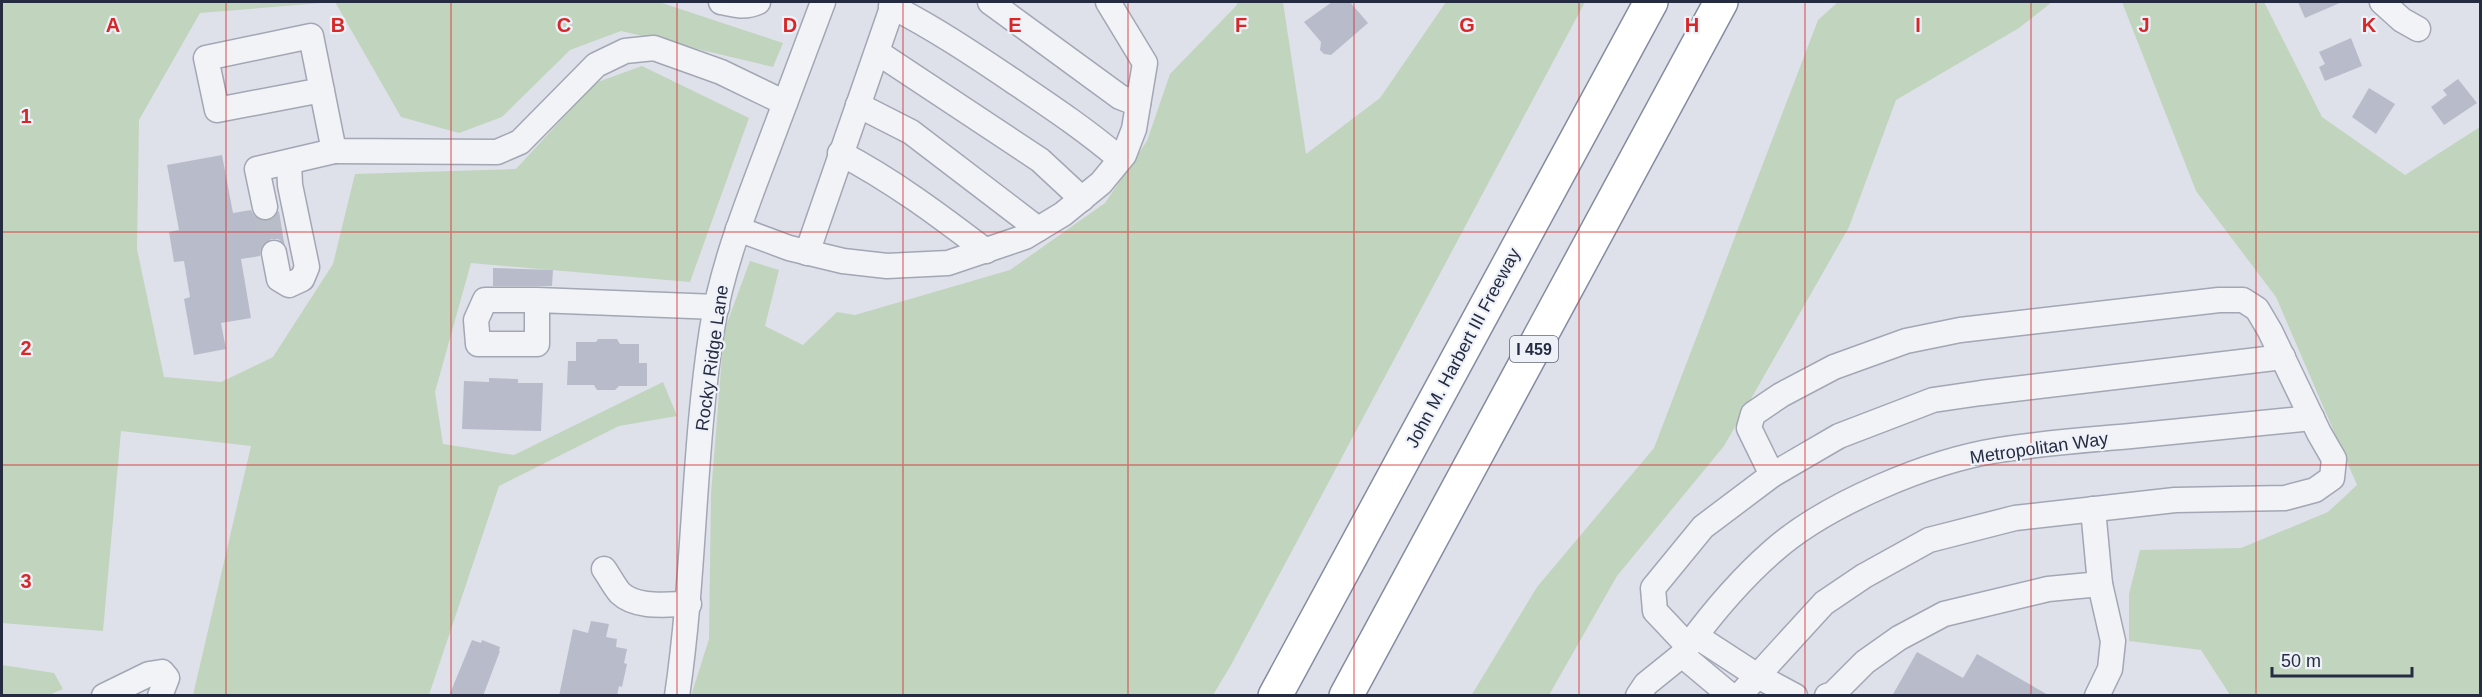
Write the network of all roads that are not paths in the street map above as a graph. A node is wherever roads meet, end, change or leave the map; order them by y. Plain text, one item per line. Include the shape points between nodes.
1 (721, 2) edge
2 (758, 2) edge
3 (824, 2) edge
4 (990, 2) edge
5 (1108, 2) edge
6 (1651, 2) edge
7 (1721, 2) edge
8 (2382, 2) edge
9 (893, 4) edge
10 (2418, 29) dead end
11 (877, 52) junction
12 (322, 90) junction
13 (785, 103) junction
14 (1138, 104) junction
15 (858, 105) junction
16 (334, 151) junction
17 (840, 153) junction
18 (1120, 159) junction
19 (289, 162) junction
20 (1082, 199) junction
21 (265, 207) tunnel mouth
22 (738, 229) junction
23 (1038, 229) junction
24 (986, 251) junction
25 (274, 253) tunnel mouth
26 (807, 253) junction
27 (537, 300) dead end
28 (717, 307) junction
29 (2283, 357) junction
30 (2312, 418) junction
31 (1772, 476) junction
32 (2093, 509) junction
33 (604, 569) dead end
34 (2100, 584) junction
35 (689, 604) junction
36 (1688, 646) junction
37 (1756, 675) junction
38 (104, 696) edge
39 (160, 696) edge
40 (677, 696) edge
41 (1275, 696) edge
42 (1346, 696) edge
43 (1638, 696) edge
44 (1731, 696) edge
45 (1739, 696) edge
46 (1795, 696) edge
47 (1827, 696) edge
48 (2097, 696) edge

1 - 2 street via 738,6
3 - 13 street, Rocky Ridge Lane
4 - 14 street via 1120,96
5 - 14 street via 1145,63
6 - 41 highway, John M. Harbert III Freeway
7 - 42 highway, I 459
8 - 10 street
9 - 11 street
9 - 18 street via 1088,132
11 - 15 street
11 - 20 street via 1040,160
12 - 12 street via 311,36 206,58 217,110
12 - 16 street
13 - 16 street via 721,72 654,48 625,51 596,65 520,142 497,152
13 - 22 street, Rocky Ridge Lane
14 - 18 street via 1134,129
15 - 17 street
15 - 23 street via 911,132
16 - 19 street
17 - 24 street via 915,199
17 - 26 street
18 - 20 street
19 - 21 street via 257,170
19 - 25 street via 307,267 302,279 289,285 279,279
20 - 23 street
22 - 26 street
22 - 28 street, Rocky Ridge Lane
23 - 24 street
24 - 26 street via 948,263 887,266
27 - 28 street
28 - 35 street, Rocky Ridge Lane via 697,470
29 - 30 street
29 - 31 street via 1933,400 1839,436
29 - 31 street via 2257,309 2243,300 1971,328 1906,341 1834,367 1753,414 1749,429
30 - 32 street via 2334,459 2332,478 2315,490 2284,498 2175,500
30 - 36 street, Metropolitan Way via 2060,442 1946,461 1824,515 1782,545 1712,613
31 - 36 street via 1703,527 1653,588 1655,611
32 - 34 street
32 - 37 street via 2015,519 1929,540 1824,603
33 - 35 street via 620,592 632,600
34 - 47 street via 2048,588 1944,614 1899,638
34 - 48 street via 2113,641 2110,669
35 - 40 street, Rocky Ridge Lane
36 - 37 street
36 - 43 street, Metropolitan Way
36 - 44 street
37 - 45 street
37 - 46 street
38 - 39 street via 149,674 162,672 167,678

